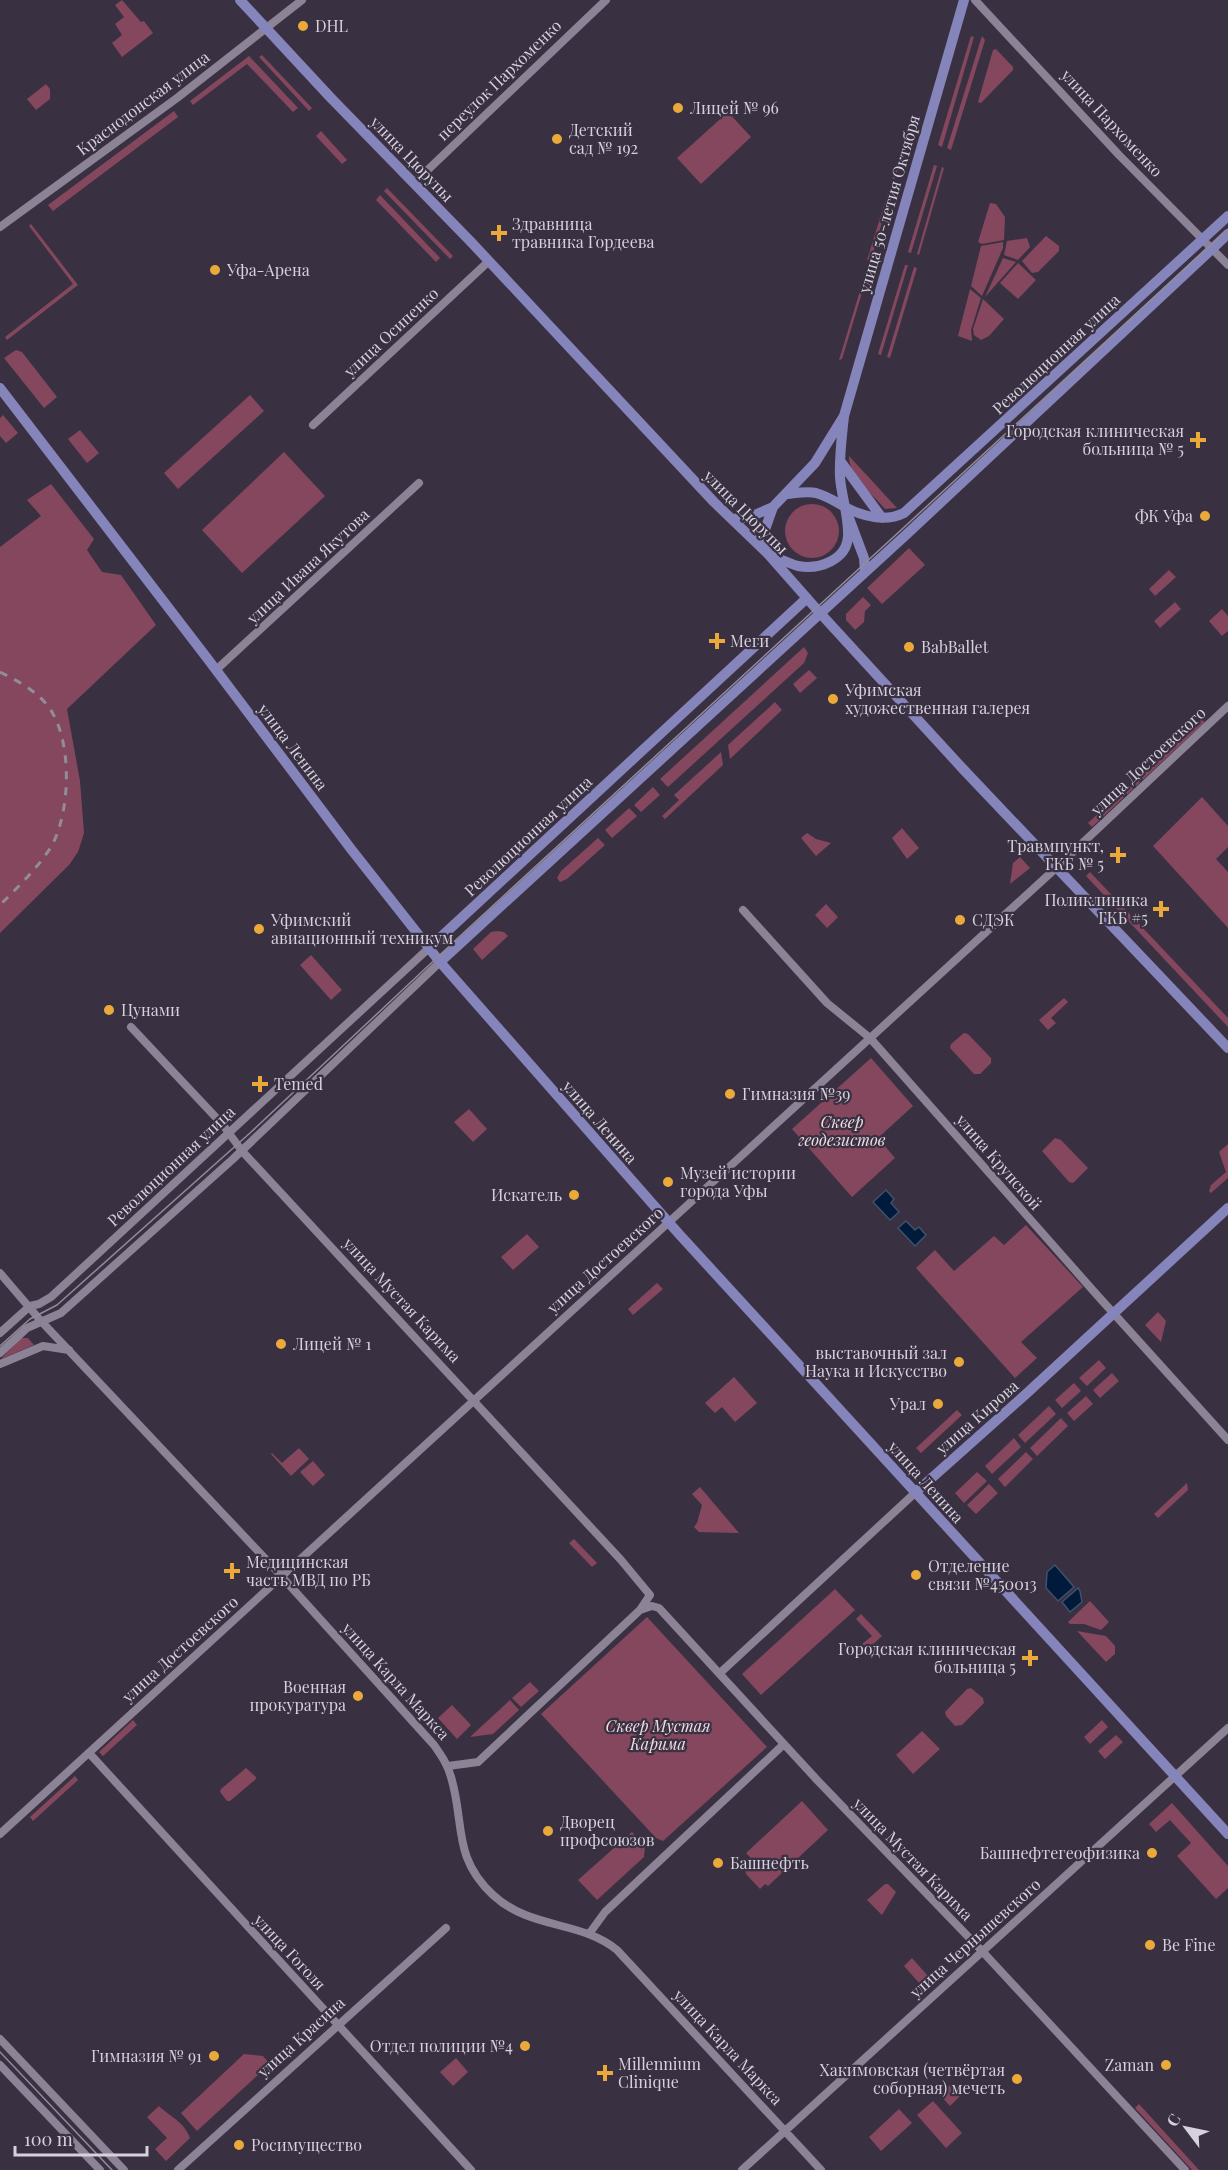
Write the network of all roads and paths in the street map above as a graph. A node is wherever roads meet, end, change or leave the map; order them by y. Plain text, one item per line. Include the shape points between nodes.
1 (240, 0) edge
2 (302, 0) edge
3 (606, 0) edge
4 (964, 0) edge
5 (975, 0) edge
6 (266, 28) junction
7 (414, 183) junction
8 (1228, 216) edge
9 (0, 227) edge
10 (1228, 234) edge
11 (1202, 240) junction
12 (1212, 249) junction
13 (489, 261) junction
14 (1228, 265) edge
15 (0, 388) edge
16 (844, 416) junction
17 (313, 425) dead end
18 (841, 462) junction
19 (419, 483) dead end
20 (788, 494) junction
21 (773, 507) junction
22 (845, 507) junction
23 (882, 518) junction
24 (733, 519) junction
25 (768, 554) junction
26 (865, 572) junction
27 (807, 598) junction
28 (820, 613) junction
29 (216, 670) junction
30 (1228, 706) edge
31 (1056, 868) junction
32 (743, 910) dead end
33 (429, 948) junction
34 (440, 962) junction
35 (131, 1027) dead end
36 (870, 1038) junction
37 (1228, 1048) edge
38 (228, 1133) junction
39 (242, 1151) junction
40 (1228, 1208) edge
41 (669, 1222) junction
42 (0, 1273) edge
43 (30, 1306) junction
44 (1114, 1313) junction
45 (41, 1321) junction
46 (0, 1333) edge
47 (69, 1350) junction
48 (0, 1353) edge
49 (0, 1364) edge
50 (474, 1400) junction
51 (1228, 1440) edge
52 (916, 1492) junction
53 (281, 1577) junction
54 (640, 1610) junction
55 (720, 1673) junction
56 (1228, 1728) edge
57 (784, 1744) junction
58 (89, 1753) junction
59 (448, 1766) junction
60 (1175, 1777) junction
61 (0, 1834) edge
62 (1228, 1834) edge
63 (446, 1928) dead end
64 (588, 1934) junction
65 (982, 1951) junction
66 (336, 2025) junction
67 (0, 2039) edge
68 (0, 2065) edge
69 (784, 2131) junction
70 (100, 2170) edge
71 (124, 2170) edge
72 (178, 2170) edge
73 (471, 2170) edge
74 (742, 2170) edge
75 (821, 2170) edge
76 (1185, 2170) edge

1 - 6 main road, улица Цюрупы
2 - 6 street, Краснодонская улица
3 - 7 street, переулок Пархоменко
4 - 16 main road, улица 50-летия Октября
5 - 11 street, улица Пархоменко
6 - 7 main road, улица Цюрупы
6 - 9 street, Краснодонская улица
7 - 13 main road, улица Цюрупы
8 - 11 main road, Революционная улица
10 - 12 main road
11 - 12 street, улица Пархоменко
11 - 23 main road, Революционная улица via 904,513
12 - 14 street, улица Пархоменко
12 - 26 main road
13 - 17 street, улица Осипенко
13 - 24 main road, улица Цюрупы
15 - 29 main road, улица Ленина
16 - 18 main road, улица 50-летия Октября
16 - 20 main road, улица 50-летия Октября via 816,464
18 - 22 main road, улица 50-летия Октября
18 - 23 main road
19 - 29 street, улица Ивана Якутова
20 - 21 main road
20 - 22 main road via 817,493
21 - 24 main road
21 - 25 main road via 763,535
22 - 23 main road
22 - 25 main road via 848,538 833,561 800,566
22 - 26 main road
24 - 25 main road, улица Цюрупы
25 - 27 main road, улица Цюрупы
26 - 28 main road
27 - 28 main road, улица Цюрупы
27 - 33 main road, Революционная улица
28 - 31 main road, улица Цюрупы
28 - 34 main road
29 - 33 main road, улица Ленина
30 - 31 street, улица Достоевского
31 - 36 street, улица Достоевского
31 - 37 main road, улица Цюрупы
32 - 36 street, улица Крупской via 827,1003
33 - 34 main road, улица Ленина
33 - 38 street, Революционная улица
34 - 39 street
34 - 41 main road, улица Ленина
35 - 38 street, улица Мустая Карима
36 - 41 street, улица Достоевского
36 - 44 street, улица Крупской
38 - 39 street, улица Мустая Карима
38 - 43 street, Революционная улица via 51,1297
39 - 45 street via 60,1313
39 - 50 street, улица Мустая Карима
40 - 44 main road, улица Кирова
41 - 50 street, улица Достоевского
41 - 52 main road, улица Ленина
42 - 43 street, улица Карла Маркса
43 - 45 street, улица Карла Маркса
43 - 46 street, Революционная улица
44 - 51 street, улица Крупской
44 - 52 main road, улица Кирова
45 - 47 street, улица Карла Маркса
45 - 48 street via 27,1328
47 - 49 street via 43,1346
47 - 53 street, улица Карла Маркса
50 - 53 street, улица Достоевского
50 - 54 street, улица Мустая Карима via 650,1595
52 - 55 street, улица Кирова
52 - 60 main road, улица Ленина
53 - 58 street, улица Достоевского
53 - 59 street, улица Карла Маркса via 423,1732
54 - 55 street, улица Мустая Карима via 659,1608
54 - 59 street via 478,1762
55 - 57 street, улица Мустая Карима
56 - 60 street, улица Чернышевского
57 - 64 street via 605,1912
57 - 65 street, улица Мустая Карима
58 - 61 street, улица Достоевского
58 - 66 street, улица Гоголя
59 - 64 street, улица Карла Маркса via 461,1839 477,1877 517,1913
60 - 62 main road, улица Ленина
60 - 65 street, улица Чернышевского
63 - 66 street, улица Красина
64 - 69 street, улица Карла Маркса via 608,1943 627,1959
65 - 69 street, улица Чернышевского
65 - 76 street, улица Мустая Карима
66 - 72 street, улица Красина
66 - 73 street, улица Гоголя
67 - 71 street
68 - 70 street
69 - 74 street, улица Чернышевского
69 - 75 street, улица Карла Маркса

